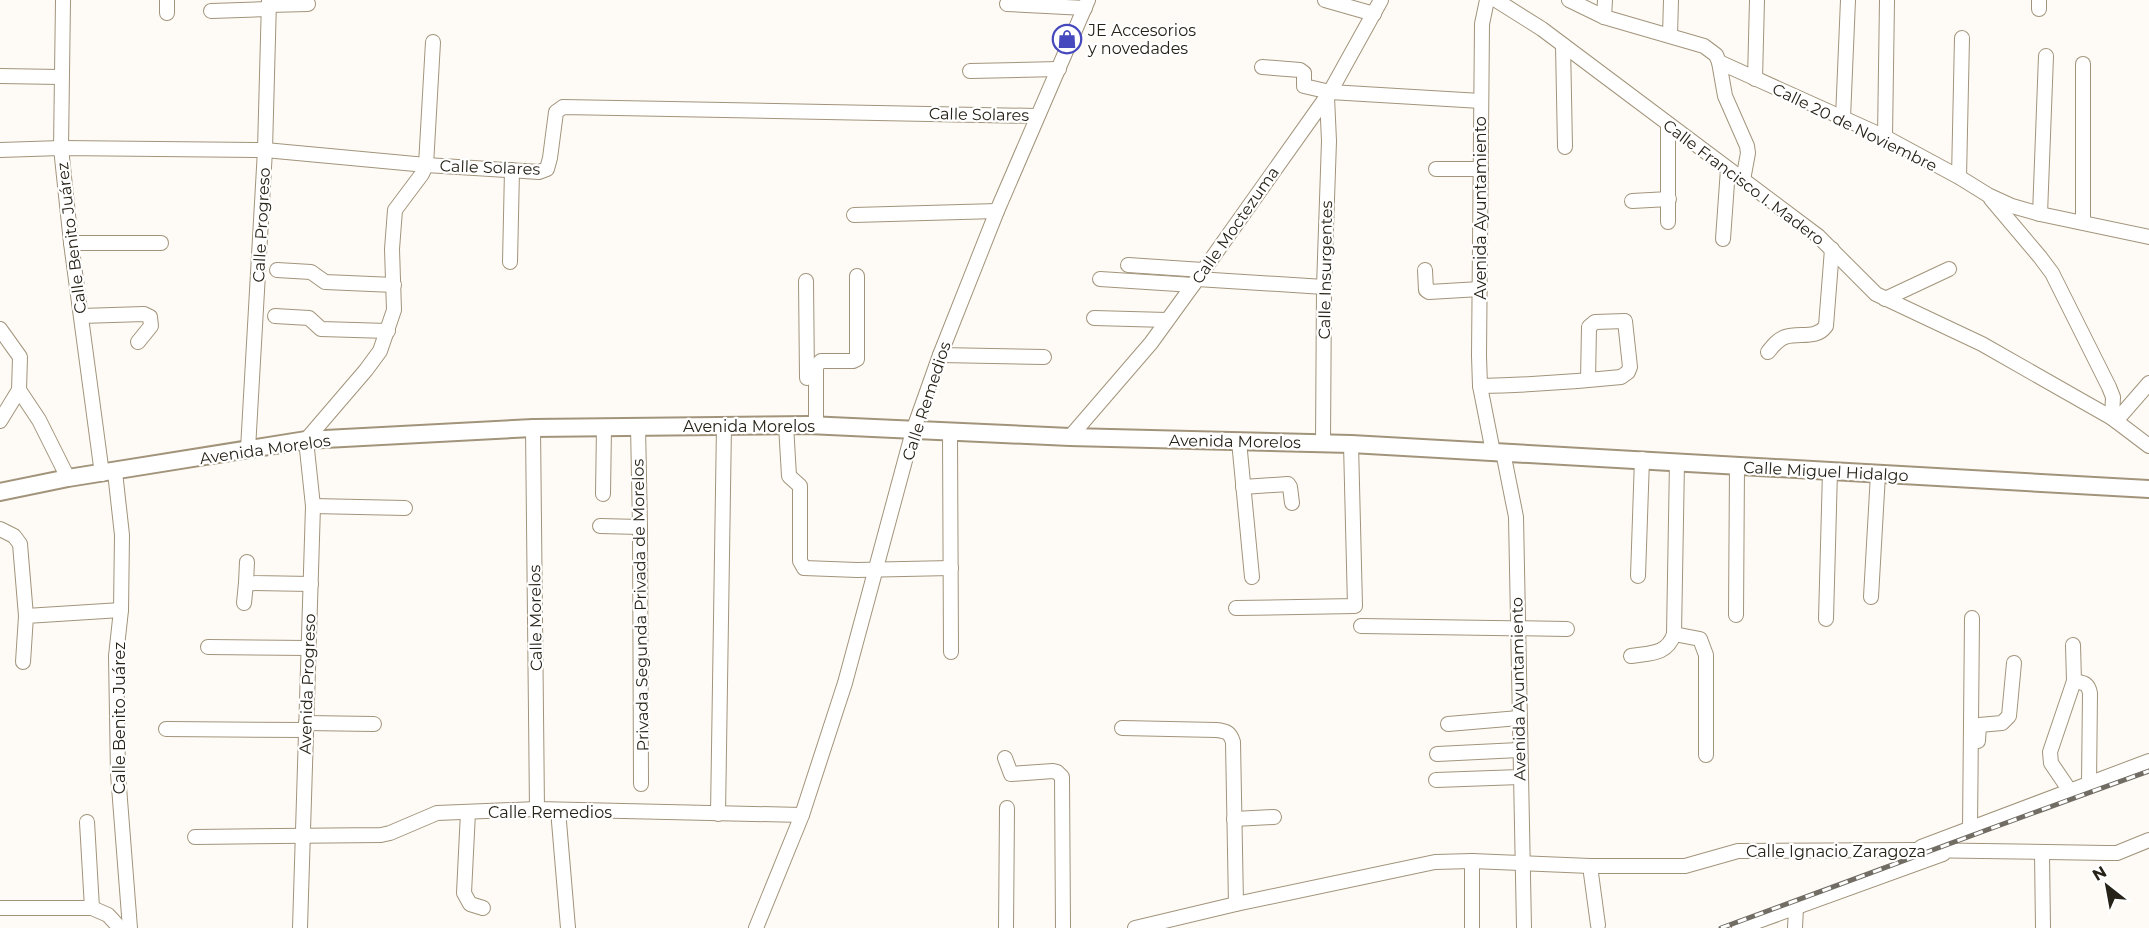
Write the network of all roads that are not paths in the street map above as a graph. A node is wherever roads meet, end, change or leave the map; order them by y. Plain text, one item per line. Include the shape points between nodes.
1 (63, 0) edge
2 (1325, 0) edge
3 (1381, 0) edge
4 (1486, 0) edge
5 (1496, 0) edge
6 (1569, 0) edge
7 (1605, 0) edge
8 (1671, 0) edge
9 (1757, 0) edge
10 (1848, 0) edge
11 (1887, 0) edge
12 (269, 4) edge
13 (308, 4) dead end
14 (1007, 4) dead end
15 (1086, 4) edge
16 (211, 11) dead end
17 (1374, 14) junction
18 (1604, 17) junction
19 (1670, 35) junction
20 (1962, 38) dead end
21 (433, 42) dead end
22 (1563, 45) junction
23 (2046, 56) dead end
24 (1719, 62) junction
25 (2084, 63) dead end
26 (1262, 68) dead end
27 (1059, 69) junction
28 (970, 71) dead end
29 (0, 76) edge
30 (60, 77) junction
31 (1755, 79) junction
32 (1328, 95) junction
33 (1481, 101) junction
34 (1037, 116) junction
35 (1843, 118) junction
36 (1668, 124) junction
37 (1885, 137) junction
38 (1565, 147) dead end
39 (61, 148) junction
40 (0, 150) edge
41 (265, 150) junction
42 (426, 165) junction
43 (1436, 169) dead end
44 (1481, 169) junction
45 (1728, 169) junction
46 (512, 170) junction
47 (1959, 177) junction
48 (1743, 180) junction
49 (1988, 195) junction
50 (1669, 199) junction
51 (1632, 201) dead end
52 (997, 212) junction
53 (854, 214) dead end
54 (2040, 214) junction
55 (1668, 222) dead end
56 (2083, 222) junction
57 (2149, 237) edge
58 (1723, 239) dead end
59 (71, 243) junction
60 (162, 243) dead end
61 (1832, 249) junction
62 (510, 262) dead end
63 (1128, 265) dead end
64 (1949, 269) dead end
65 (277, 270) dead end
66 (1425, 270) dead end
67 (857, 276) dead end
68 (1198, 278) junction
69 (1100, 279) dead end
70 (806, 281) dead end
71 (394, 285) junction
72 (1324, 287) junction
73 (1480, 290) junction
74 (1886, 299) junction
75 (81, 316) junction
76 (275, 316) dead end
77 (1094, 318) dead end
78 (1167, 320) junction
79 (0, 329) edge
80 (388, 331) junction
81 (138, 342) dead end
82 (1768, 352) dead end
83 (939, 355) junction
84 (1044, 357) dead end
85 (1588, 380) junction
86 (2149, 382) edge
87 (1480, 386) junction
88 (19, 390) junction
89 (2114, 420) junction
90 (0, 421) edge
91 (724, 425) junction
92 (786, 425) junction
93 (812, 425) junction
94 (638, 426) junction
95 (604, 427) junction
96 (533, 428) junction
97 (914, 431) junction
98 (950, 433) junction
99 (1070, 437) junction
100 (306, 440) junction
101 (1239, 441) junction
102 (1323, 442) junction
103 (1351, 444) junction
104 (2149, 446) edge
105 (248, 449) junction
106 (1498, 452) junction
107 (1642, 459) junction
108 (1677, 462) junction
109 (1737, 466) junction
110 (1830, 471) junction
111 (108, 473) junction
112 (1878, 474) junction
113 (68, 478) junction
114 (1243, 487) junction
115 (2149, 489) edge
116 (0, 492) edge
117 (603, 494) dead end
118 (1292, 503) dead end
119 (313, 506) junction
120 (405, 507) dead end
121 (600, 526) dead end
122 (640, 526) junction
123 (0, 529) edge
124 (247, 562) dead end
125 (878, 568) junction
126 (951, 568) junction
127 (1638, 576) dead end
128 (1252, 577) dead end
129 (246, 583) junction
130 (310, 584) junction
131 (1871, 597) dead end
132 (244, 603) dead end
133 (1236, 608) dead end
134 (121, 610) junction
135 (1736, 615) dead end
136 (26, 616) junction
137 (1972, 618) dead end
138 (1826, 619) dead end
139 (1361, 626) dead end
140 (1517, 628) junction
141 (1567, 629) dead end
142 (1674, 634) junction
143 (2073, 645) dead end
144 (208, 647) dead end
145 (308, 648) junction
146 (951, 652) dead end
147 (1631, 656) dead end
148 (23, 662) dead end
149 (2014, 663) dead end
150 (2074, 681) junction
151 (1519, 718) junction
152 (374, 724) dead end
153 (1448, 724) dead end
154 (306, 726) junction
155 (1122, 728) dead end
156 (166, 729) dead end
157 (1519, 750) junction
158 (1437, 754) dead end
159 (1706, 755) dead end
160 (1005, 758) dead end
161 (2149, 761) edge
162 (1520, 777) junction
163 (1436, 780) dead end
164 (641, 783) dead end
165 (2089, 784) junction
166 (2070, 791) junction
167 (1007, 807) dead end
168 (537, 809) junction
169 (558, 810) junction
170 (468, 812) junction
171 (718, 814) junction
172 (802, 815) junction
173 (1274, 817) dead end
174 (1234, 819) junction
175 (87, 822) dead end
176 (1974, 827) junction
177 (303, 834) junction
178 (195, 837) dead end
179 (2149, 840) edge
180 (1914, 850) junction
181 (1951, 851) junction
182 (2042, 853) junction
183 (1472, 861) junction
184 (1522, 863) junction
185 (1590, 866) junction
186 (1236, 904) junction
187 (1796, 907) junction
188 (0, 908) edge
189 (92, 908) junction
190 (483, 908) dead end
191 (1198, 921) edge
192 (1598, 925) dead end
193 (120, 928) edge
194 (130, 928) edge
195 (300, 928) edge
196 (568, 928) edge
197 (756, 928) edge
198 (1005, 928) edge
199 (1063, 928) edge
200 (1135, 928) edge
201 (1472, 928) edge
202 (1524, 928) edge
203 (1739, 928) edge
204 (1795, 928) edge
205 (2043, 928) edge

1 - 30 street, Calle Benito Juárez
2 - 17 street
3 - 17 street, Calle Moctezuma
4 - 33 street, Avenida Ayuntamiento
5 - 22 street, Calle Francisco I. Madero
6 - 18 street, Calle 20 de Noviembre
7 - 18 street
8 - 19 street
9 - 31 street
10 - 35 street
11 - 37 street
12 - 13 street
12 - 16 street
12 - 41 street, Calle Progreso
14 - 15 street
15 - 27 street, Calle Remedios
17 - 32 street, Calle Moctezuma
18 - 19 street, Calle 20 de Noviembre
19 - 24 street, Calle 20 de Noviembre via 1704,46
20 - 47 street
21 - 42 street
22 - 36 street, Calle Francisco I. Madero
22 - 38 street
23 - 54 street
24 - 31 street, Calle 20 de Noviembre
24 - 48 street via 1725,96 1747,146
25 - 56 street
26 - 32 street via 1300,70 1304,73 1304,86
27 - 28 street
27 - 34 street, Calle Remedios
29 - 30 street
30 - 39 street, Calle Benito Juárez
31 - 35 street, Calle 20 de Noviembre
32 - 33 street
32 - 68 street, Calle Moctezuma
32 - 72 street, Calle Insurgentes
33 - 44 street, Avenida Ayuntamiento
34 - 46 street, Calle Solares via 564,107 556,112 547,169
34 - 52 street, Calle Remedios
35 - 37 street, Calle 20 de Noviembre
36 - 45 street, Calle Francisco I. Madero
36 - 50 street
37 - 47 street, Calle 20 de Noviembre
39 - 40 street, Calle Solares
39 - 41 street, Calle Solares
39 - 59 street, Calle Benito Juárez
41 - 42 street, Calle Solares
41 - 105 street, Calle Progreso
42 - 46 street, Calle Solares
42 - 71 street via 395,210
43 - 44 street
44 - 73 street, Avenida Ayuntamiento
45 - 48 street, Calle Francisco I. Madero
45 - 58 street
46 - 62 street
47 - 49 street, Calle 20 de Noviembre
48 - 61 street, Calle Francisco I. Madero
49 - 54 street, Calle 20 de Noviembre
49 - 89 street via 2052,273 2109,387
50 - 51 street
50 - 55 street
52 - 53 street
52 - 83 street, Calle Remedios
54 - 56 street, Calle 20 de Noviembre
56 - 57 street, Calle 20 de Noviembre
59 - 60 street
59 - 75 street, Calle Benito Juárez
61 - 74 street, Calle Francisco I. Madero via 1864,284
61 - 82 street via 1826,326 1815,334 1783,338
63 - 68 street
64 - 74 street
65 - 71 street via 311,272 326,282
66 - 73 street via 1429,292
67 - 93 street via 857,359 818,362
68 - 69 street
68 - 72 street
68 - 78 street, Calle Moctezuma
70 - 93 street
71 - 80 street via 394,310
72 - 102 street, Calle Insurgentes
73 - 87 street, Avenida Ayuntamiento
74 - 89 street, Calle Francisco I. Madero via 1982,344
75 - 81 street via 144,314 150,317 151,326
75 - 111 street, Calle Benito Juárez
76 - 80 street via 309,318 321,329
77 - 78 street
78 - 99 street, Calle Moctezuma
79 - 88 street via 20,357
80 - 100 street via 366,370
83 - 84 street
83 - 97 street, Calle Remedios
85 - 85 street via 1621,377 1628,372 1625,321 1591,323
85 - 87 street
86 - 89 street
87 - 106 street, Avenida Ayuntamiento
88 - 90 street
88 - 113 street
89 - 104 street, Calle Francisco I. Madero
91 - 92 street, Avenida Morelos
91 - 94 street, Avenida Morelos
91 - 171 street
92 - 93 street, Avenida Morelos
92 - 125 street via 789,476 800,486 801,564 810,569
93 - 97 street, Avenida Morelos
94 - 95 street, Avenida Morelos
94 - 122 street, Privada Segunda Privada de Morelos
95 - 96 street, Avenida Morelos
95 - 117 street
96 - 100 street, Avenida Morelos
96 - 168 street, Calle Morelos
97 - 98 street, Avenida Morelos
97 - 125 street, Calle Remedios
98 - 99 street, Avenida Morelos
98 - 126 street
99 - 101 street, Avenida Morelos
100 - 105 street, Avenida Morelos
100 - 119 street, Avenida Progreso
101 - 102 street, Avenida Morelos
101 - 114 street
102 - 103 street, Avenida Morelos
103 - 106 street, Avenida Morelos
103 - 133 street via 1355,606
105 - 111 street, Avenida Morelos
106 - 107 street, Calle Miguel Hidalgo
106 - 140 street, Avenida Ayuntamiento via 1516,517
107 - 108 street, Calle Miguel Hidalgo
107 - 127 street
108 - 109 street, Calle Miguel Hidalgo
108 - 142 street
109 - 110 street, Calle Miguel Hidalgo
109 - 135 street
110 - 112 street, Calle Miguel Hidalgo
110 - 138 street
111 - 113 street, Avenida Morelos
111 - 134 street, Calle Benito Juárez via 122,536
112 - 115 street, Calle Miguel Hidalgo
112 - 131 street
113 - 116 street, Avenida Morelos
114 - 118 street via 1288,484
114 - 128 street
119 - 120 street
119 - 130 street, Avenida Progreso
121 - 122 street
122 - 164 street, Privada Segunda Privada de Morelos
123 - 136 street via 20,544
124 - 129 street
125 - 126 street
125 - 172 street, Calle Remedios
126 - 146 street
129 - 130 street
129 - 132 street
130 - 145 street, Avenida Progreso
134 - 136 street
134 - 194 street, Calle Benito Juárez via 117,656 118,774
136 - 148 street
137 - 176 street
139 - 140 street
140 - 141 street
140 - 151 street, Avenida Ayuntamiento
142 - 147 street via 1671,644 1662,651
142 - 159 street via 1700,639 1706,655
143 - 150 street
144 - 145 street
145 - 154 street, Avenida Progreso
149 - 176 street via 2009,717 2002,723 1982,724 1978,729
150 - 165 street via 2089,686
150 - 166 street via 2050,752 2051,763
151 - 153 street
151 - 157 street, Avenida Ayuntamiento
152 - 154 street
154 - 156 street
154 - 177 street, Avenida Progreso
155 - 174 street via 1216,730 1231,735
157 - 158 street
157 - 162 street, Avenida Ayuntamiento
160 - 199 street via 1009,772 1014,775 1057,771 1062,777
161 - 165 street
162 - 163 street
162 - 184 street, Avenida Ayuntamiento
165 - 166 street
166 - 176 street
167 - 198 street
168 - 169 street, Calle Remedios
168 - 170 street, Calle Remedios
169 - 171 street, Calle Remedios
169 - 196 street
170 - 177 street, Calle Remedios via 437,813 381,835
170 - 190 street via 464,893 470,904
171 - 172 street, Calle Remedios
172 - 197 street, Calle Remedios
173 - 174 street
174 - 186 street
175 - 189 street
176 - 180 street
177 - 178 street, Calle Remedios
177 - 195 street, Avenida Progreso
179 - 182 street, Calle Ignacio Zaragoza via 2117,853
180 - 181 street, Calle Ignacio Zaragoza
180 - 185 street, Calle Ignacio Zaragoza via 1738,851 1685,866
181 - 182 street, Calle Ignacio Zaragoza
181 - 187 street
182 - 205 street
183 - 184 street, Calle Ignacio Zaragoza
183 - 186 street, Calle Ignacio Zaragoza via 1402,868
183 - 201 street
184 - 185 street, Calle Ignacio Zaragoza
184 - 202 street, Avenida Ayuntamiento
185 - 192 street
186 - 191 street, Calle Ignacio Zaragoza
187 - 203 street
187 - 204 street
188 - 189 street
189 - 193 street via 108,915
191 - 200 street, Calle Ignacio Zaragoza

